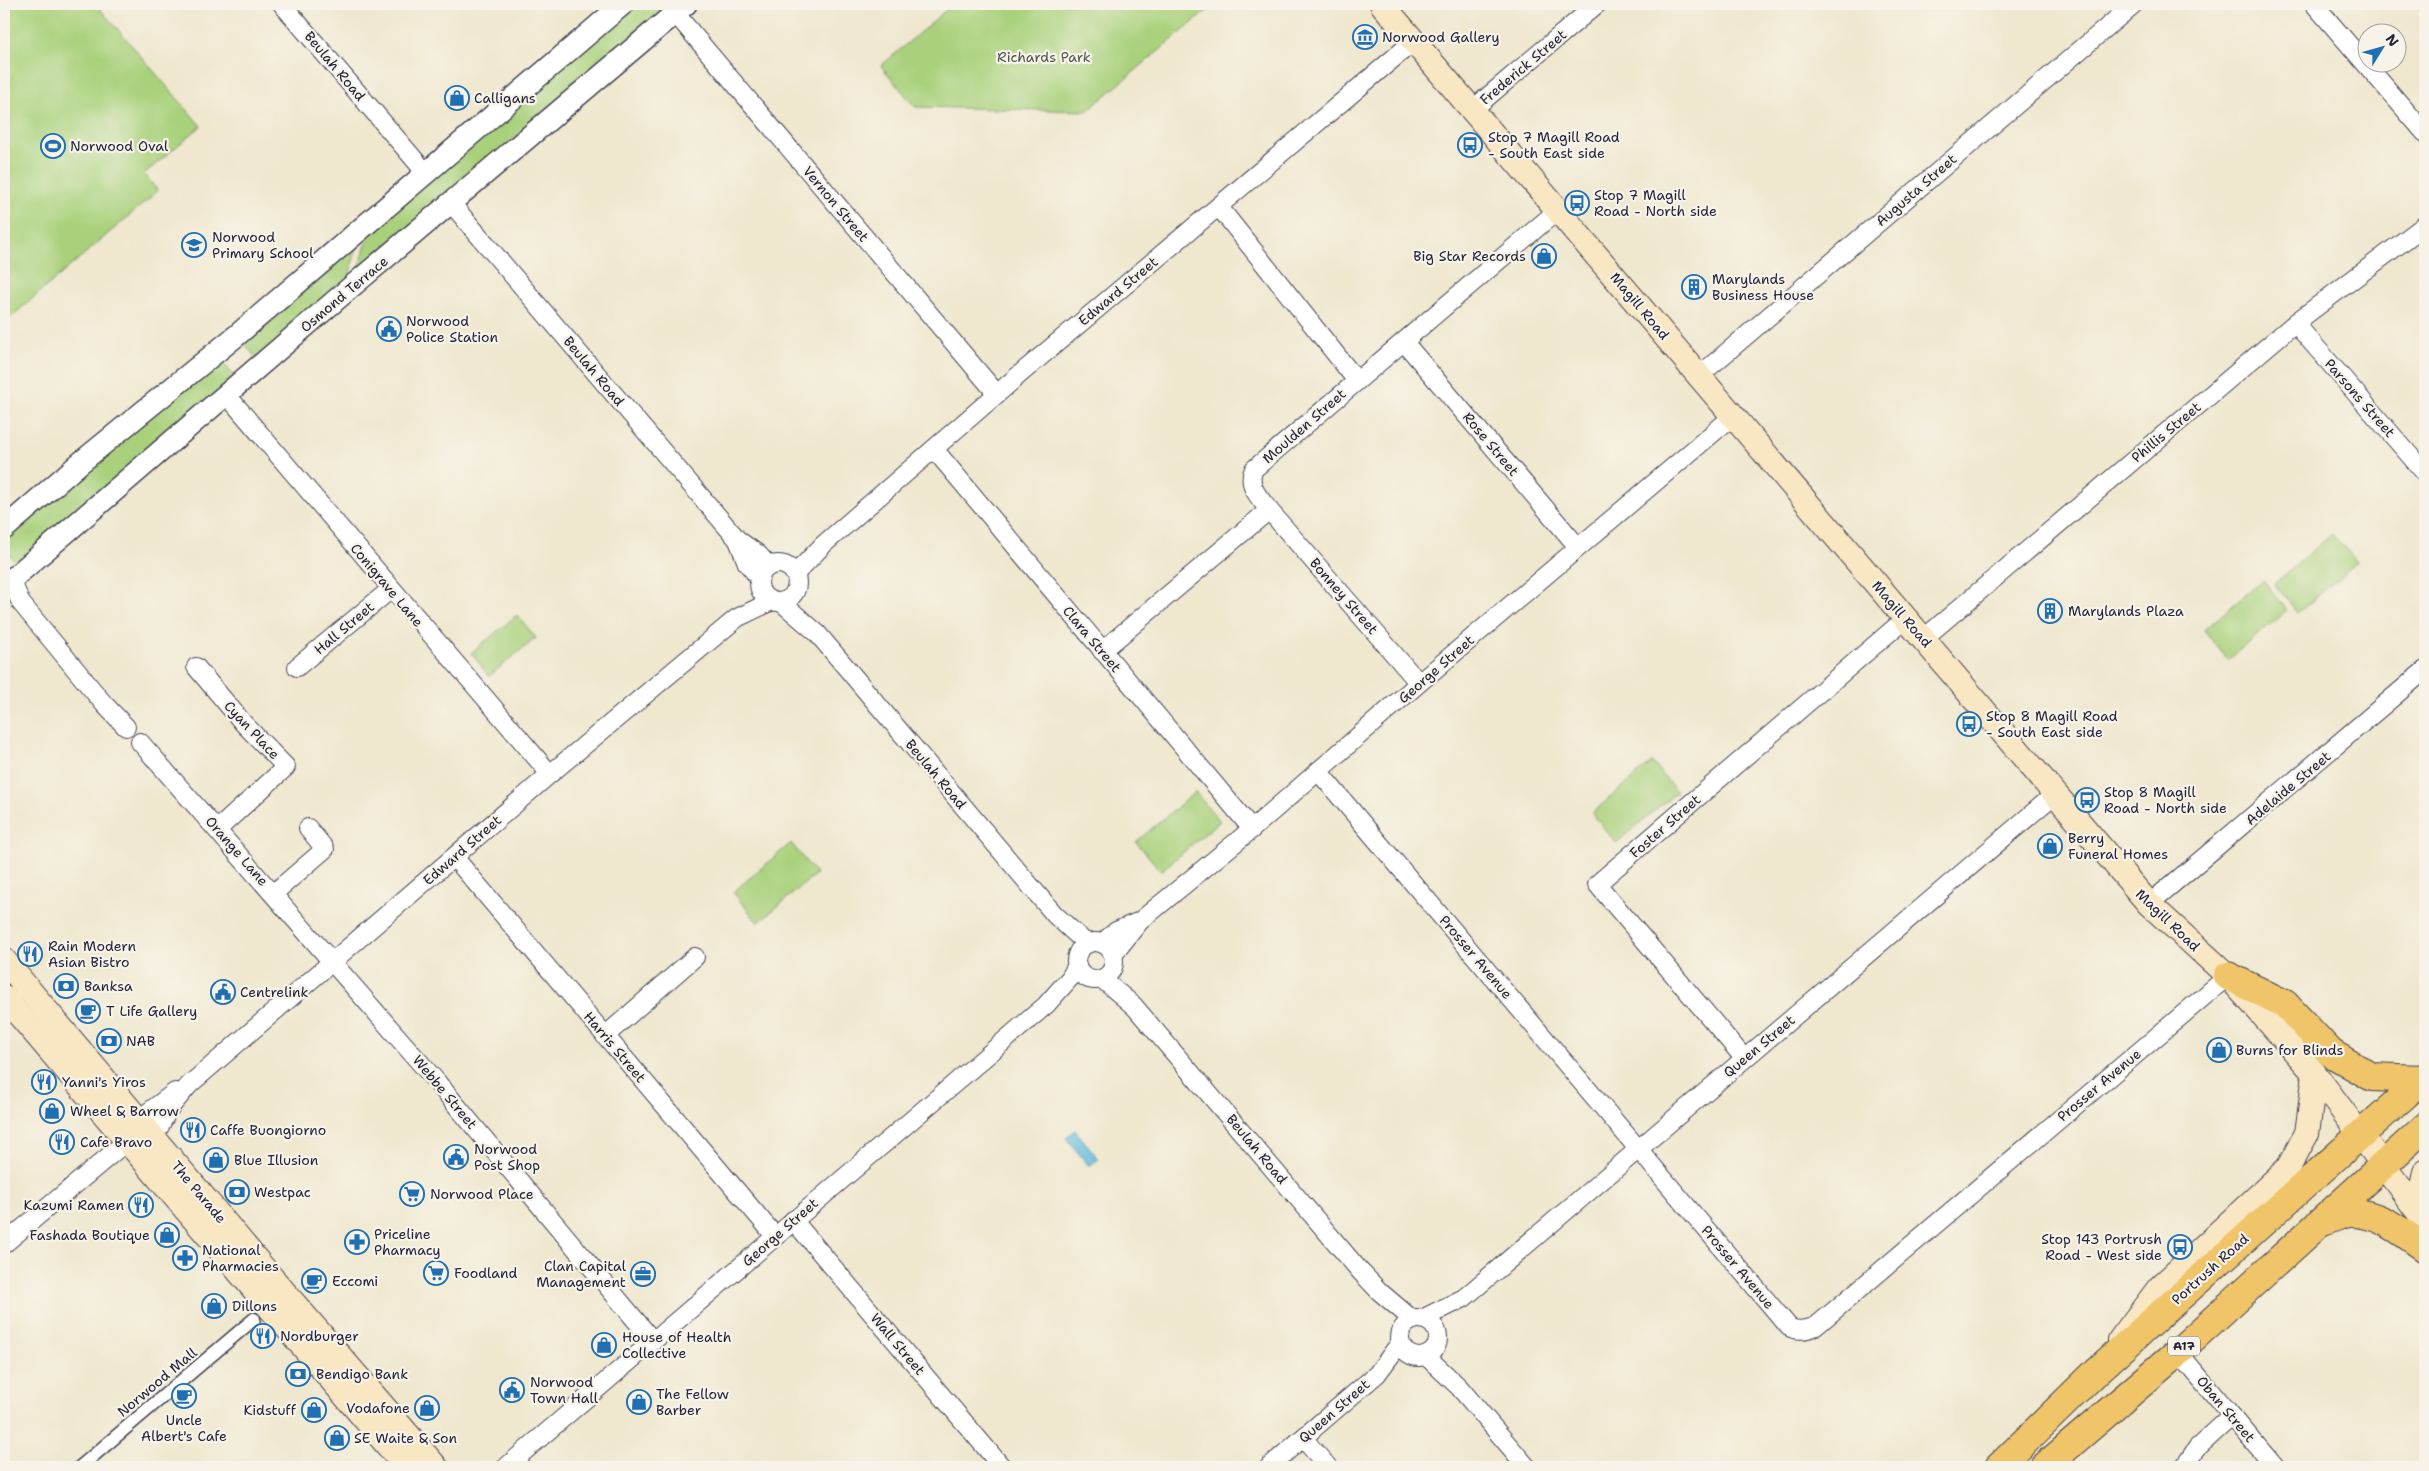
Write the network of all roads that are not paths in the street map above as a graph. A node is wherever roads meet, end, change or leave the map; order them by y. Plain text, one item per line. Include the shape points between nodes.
1 (284, 4) edge
2 (623, 4) edge
3 (1382, 4) edge
4 (1597, 4) edge
5 (2134, 4) edge
6 (2314, 4) edge
7 (680, 8) edge
8 (1414, 41) junction
9 (1472, 110) junction
10 (2423, 133) edge
11 (426, 173) junction
12 (451, 203) junction
13 (1218, 207) junction
14 (1558, 210) junction
15 (2422, 225) edge
16 (2295, 323) junction
17 (1404, 342) junction
18 (1699, 376) junction
19 (1356, 381) junction
20 (226, 394) junction
21 (997, 394) junction
22 (1733, 416) junction
23 (934, 449) junction
24 (2425, 473) edge
25 (1269, 510) junction
26 (4, 529) edge
27 (1578, 547) junction
28 (774, 574) junction
29 (8, 583) edge
30 (391, 589) junction
31 (783, 598) junction
32 (737, 618) junction
33 (1906, 619) junction
34 (1923, 639) junction
35 (1102, 651) junction
36 (196, 667) dead end
37 (297, 667) dead end
38 (2425, 670) edge
39 (1419, 683) junction
40 (126, 726) dead end
41 (140, 742) dead end
42 (1318, 771) junction
43 (550, 774) junction
44 (2055, 794) junction
45 (308, 828) dead end
46 (218, 829) junction
47 (1252, 829) junction
48 (454, 857) junction
49 (274, 893) junction
50 (2149, 904) junction
51 (695, 957) dead end
52 (4, 960) edge
53 (332, 961) junction
54 (1095, 961) junction
55 (2228, 976) junction
56 (4, 997) edge
57 (605, 1036) junction
58 (1744, 1058) junction
59 (2314, 1074) junction
60 (2424, 1078) edge
61 (189, 1085) junction
62 (138, 1120) junction
63 (2425, 1127) edge
64 (120, 1132) junction
65 (2360, 1134) junction
66 (154, 1138) junction
67 (1638, 1149) junction
68 (2383, 1164) junction
69 (2425, 1172) edge
70 (2425, 1206) edge
71 (793, 1220) junction
72 (2425, 1221) edge
73 (2323, 1222) junction
74 (776, 1236) junction
75 (4, 1244) edge
76 (2425, 1248) edge
77 (254, 1319) dead end
78 (1419, 1337) junction
79 (654, 1341) junction
80 (2178, 1352) junction
81 (2097, 1371) junction
82 (2232, 1416) junction
83 (1304, 1438) junction
84 (80, 1467) edge
85 (406, 1467) edge
86 (436, 1467) edge
87 (506, 1467) edge
88 (1002, 1467) edge
89 (1269, 1467) edge
90 (1328, 1467) edge
91 (1527, 1467) edge
92 (1999, 1467) edge
93 (2044, 1467) edge
94 (2184, 1467) edge
95 (2275, 1467) edge

1 - 11 street, Beulah Road
2 - 11 street
3 - 8 main road, Magill Road
4 - 9 street, Frederick Street
5 - 18 street, Augusta Street
6 - 10 street
7 - 12 street, Osmond Terrace
7 - 21 street, Vernon Street
8 - 9 main road, Magill Road
8 - 13 street, Edward Street
9 - 14 main road, Magill Road
11 - 26 street
12 - 20 street, Osmond Terrace
12 - 28 street, Beulah Road via 738,540 747,563
13 - 19 street
13 - 21 street, Edward Street
14 - 17 street, Moulden Street
14 - 18 main road, Magill Road
15 - 16 street, Phillis Street
16 - 24 street, Parsons Street
16 - 34 street, Phillis Street
17 - 19 street, Moulden Street
17 - 27 street, Rose Street
18 - 22 main road, Magill Road
19 - 25 street, Moulden Street via 1254,469 1250,477 1252,485
20 - 29 street, Osmond Terrace
20 - 30 street, Conigrave Lane
21 - 23 street, Edward Street
22 - 27 street, George Street
22 - 33 main road, Magill Road
23 - 28 street, Edward Street via 824,544
23 - 35 street, Clara Street
25 - 35 street
25 - 39 street, Bonney Street
27 - 39 street, George Street
28 - 31 street, Beulah Road via 764,596
28 - 31 street via 797,583
28 - 32 street, Edward Street
29 - 40 street via 21,604
30 - 37 street, Hall Street
30 - 43 street, Conigrave Lane
31 - 32 street, Edward Street
31 - 54 street, Beulah Road via 817,633
32 - 43 street, Edward Street
33 - 34 main road, Magill Road
33 - 58 street, Foster Street via 1597,884
34 - 44 main road, Magill Road
35 - 47 street, Clara Street
36 - 46 street, Cyan Place via 286,767
38 - 50 street, Adelaide Street
39 - 42 street, George Street
41 - 46 street, Orange Lane
42 - 47 street, George Street
42 - 67 street, Prosser Avenue
43 - 48 street, Edward Street
44 - 50 main road, Magill Road
44 - 58 street, Queen Street
45 - 49 street via 325,849
46 - 49 street, Orange Lane
47 - 54 street, George Street via 1140,921 1116,932
48 - 53 street, Edward Street
48 - 57 street, Harris Street
49 - 53 street, Orange Lane
50 - 55 main road, Magill Road
51 - 57 street
52 - 62 main road, The Parade
53 - 61 street, Edward Street
53 - 79 street, Webbe Street
54 - 71 street, George Street
54 - 78 street, Beulah Road via 1124,980 1134,1006
55 - 59 main road, Magill Road
55 - 60 highway via 2285,1004 2331,1053 2372,1077
55 - 67 street, Prosser Avenue via 1810,1329 1789,1327
56 - 64 main road, The Parade
57 - 74 street, Harris Street
58 - 67 street, Queen Street
59 - 65 main road, Magill Road
59 - 81 main road via 2307,1133 2288,1168 2159,1288
60 - 65 highway, Portrush Road
61 - 62 street, Edward Street via 173,1092
61 - 66 street, Edward Street via 168,1110
62 - 64 main road
62 - 66 main road, The Parade
63 - 68 highway, A17
64 - 75 street via 88,1171
64 - 85 main road, The Parade
65 - 68 main road, Magill Road
65 - 81 highway, Portrush Road
66 - 86 main road, The Parade
67 - 78 street, Queen Street
68 - 72 main road, Magill Road
68 - 73 highway, A17
69 - 70 main road
71 - 74 street, George Street
71 - 88 street, Wall Street
73 - 76 highway via 2348,1213 2363,1215 2393,1226
73 - 80 highway, A17
74 - 79 street, George Street
77 - 84 street, Norwood Mall
78 - 83 street, Queen Street
78 - 91 street, Beulah Road
79 - 87 street, George Street
80 - 82 street, Oban Street
80 - 93 highway, A17
81 - 92 highway, Portrush Road
82 - 94 street via 2197,1448
82 - 95 street, Oban Street
83 - 89 street, Queen Street
83 - 90 street

